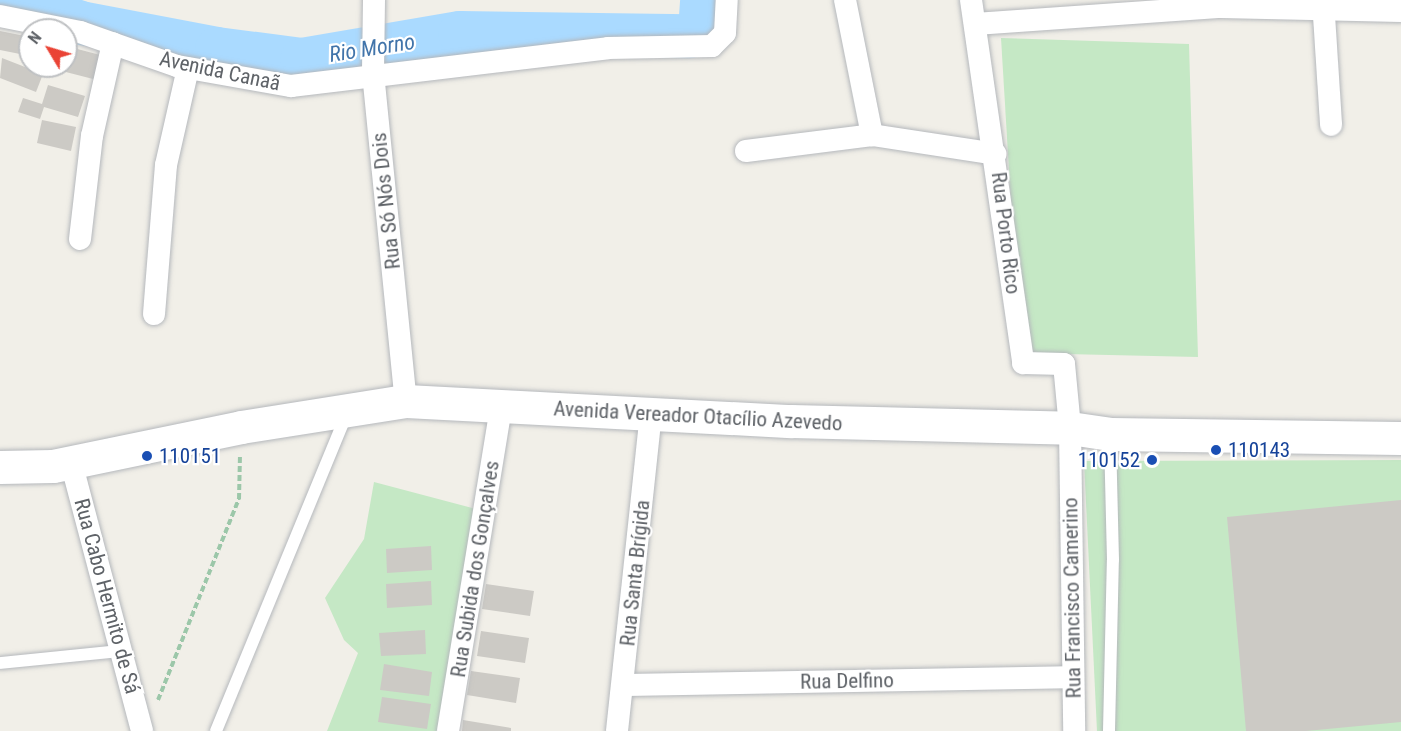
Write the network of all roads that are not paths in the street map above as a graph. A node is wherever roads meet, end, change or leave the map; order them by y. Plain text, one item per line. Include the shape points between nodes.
1 (374, 0) edge
2 (727, 0) edge
3 (845, 0) edge
4 (971, 0) edge
5 (1216, 4) edge
6 (1323, 5) edge
7 (1401, 11) edge
8 (0, 16) edge
9 (975, 24) junction
10 (113, 43) junction
11 (188, 68) junction
12 (374, 76) junction
13 (1331, 125) dead end
14 (872, 135) junction
15 (746, 151) dead end
16 (996, 154) junction
17 (80, 240) dead end
18 (154, 314) dead end
19 (406, 401) junction
20 (501, 406) junction
21 (349, 407) junction
22 (651, 415) junction
23 (1070, 428) junction
24 (1110, 434) junction
25 (1401, 438) edge
26 (71, 462) junction
27 (0, 467) edge
28 (121, 651) junction
29 (0, 663) edge
30 (1071, 677) junction
31 (623, 685) junction
32 (142, 731) edge
33 (216, 731) edge
34 (448, 731) edge
35 (617, 731) edge
36 (1074, 731) edge
37 (1109, 731) edge

1 - 12 street, Rua Só Nós Dois
2 - 12 street, Avenida Canaã via 725,33 712,45 586,50
3 - 14 street
4 - 9 street, Rua Porto Rico
5 - 6 street
5 - 9 street
6 - 7 street
6 - 13 street
8 - 10 street, Avenida Canaã via 80,32
9 - 16 street, Rua Porto Rico
10 - 11 street, Avenida Canaã
10 - 17 street via 92,136
11 - 12 street, Avenida Canaã via 291,86
11 - 18 street via 166,165
12 - 19 street, Rua Só Nós Dois
14 - 15 street
14 - 16 street
16 - 23 street, Rua Porto Rico via 1023,363 1064,364
19 - 20 main road, Avenida Vereador Otacílio Azevedo
19 - 21 main road, Avenida Vereador Otacílio Azevedo
20 - 22 main road, Avenida Vereador Otacílio Azevedo
20 - 34 street, Rua Subida dos Gonçalves
21 - 26 main road, Avenida Vereador Otacílio Azevedo
21 - 33 lane
22 - 23 main road, Avenida Vereador Otacílio Azevedo via 940,427
22 - 31 street, Rua Santa Brígida
23 - 24 main road, Avenida Vereador Otacílio Azevedo
23 - 30 street, Rua Francisco Camerino
24 - 25 main road, Avenida Vereador Otacílio Azevedo
24 - 37 lane via 1113,560
26 - 27 main road, Avenida Vereador Otacílio Azevedo
26 - 28 street, Rua Cabo Hermito de Sá
28 - 29 lane
28 - 32 street, Rua Cabo Hermito de Sá
30 - 31 street, Rua Delfino
30 - 36 street, Rua Francisco Camerino
31 - 35 street, Rua Santa Brígida

